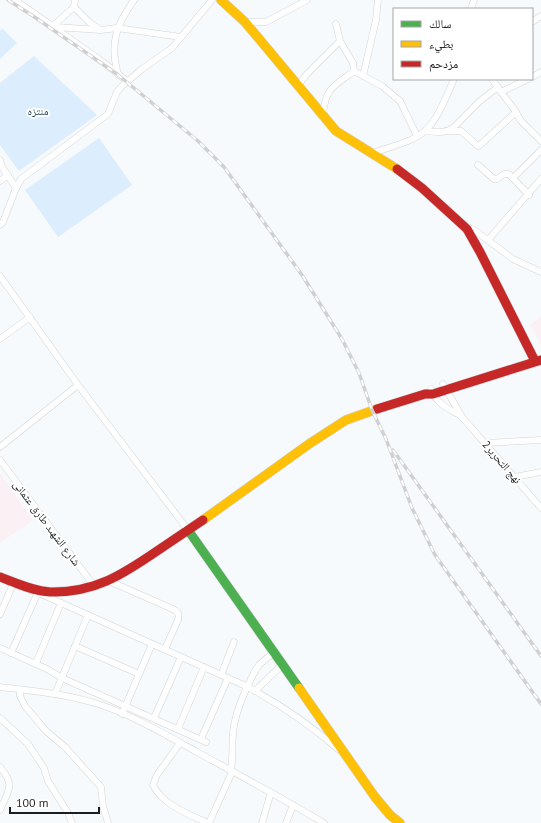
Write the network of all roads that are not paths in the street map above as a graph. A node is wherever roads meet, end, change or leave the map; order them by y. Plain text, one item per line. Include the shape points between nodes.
1 (15, 0) edge
2 (75, 0) edge
3 (134, 0) edge
4 (212, 0) edge
5 (221, 0) edge
6 (307, 0) edge
7 (378, 0) edge
8 (74, 7) junction
9 (245, 22) junction
10 (336, 24) dead end
11 (53, 26) junction
12 (117, 28) junction
13 (100, 30) junction
14 (182, 37) junction
15 (340, 41) junction
16 (354, 71) junction
17 (118, 74) junction
18 (363, 76) junction
19 (454, 80) edge
20 (493, 80) edge
21 (525, 80) edge
22 (127, 81) junction
23 (298, 86) junction
24 (499, 90) junction
25 (516, 112) junction
26 (323, 116) junction
27 (425, 131) junction
28 (448, 131) junction
29 (417, 136) junction
30 (541, 141) edge
31 (541, 150) edge
32 (373, 153) junction
33 (0, 160) edge
34 (478, 165) dead end
35 (8, 176) junction
36 (513, 178) junction
37 (541, 179) edge
38 (0, 181) edge
39 (16, 188) junction
40 (529, 195) junction
41 (1, 220) edge
42 (463, 225) junction
43 (488, 240) junction
44 (541, 272) edge
45 (0, 276) edge
46 (30, 317) junction
47 (0, 339) edge
48 (537, 357) edge
49 (78, 385) junction
50 (444, 387) junction
51 (429, 393) junction
52 (462, 417) junction
53 (541, 440) edge
54 (486, 443) junction
55 (1, 446) edge
56 (0, 460) edge
57 (541, 472) edge
58 (515, 477) junction
59 (541, 508) edge
60 (188, 530) junction
61 (0, 577) edge
62 (110, 581) junction
63 (14, 582) junction
64 (94, 586) junction
65 (27, 587) junction
66 (38, 592) junction
67 (61, 603) junction
68 (0, 614) edge
69 (88, 615) junction
70 (234, 642) dead end
71 (152, 644) junction
72 (75, 646) junction
73 (0, 648) edge
74 (165, 649) junction
75 (274, 652) junction
76 (11, 653) junction
77 (181, 657) junction
78 (36, 663) junction
79 (282, 664) junction
80 (204, 667) junction
81 (139, 674) junction
82 (221, 675) junction
83 (62, 678) junction
84 (228, 678) junction
85 (0, 687) edge
86 (248, 687) junction
87 (20, 690) junction
88 (255, 691) junction
89 (55, 694) junction
90 (126, 705) junction
91 (122, 714) junction
92 (0, 718) edge
93 (154, 718) junction
94 (178, 729) junction
95 (180, 743) junction
96 (350, 759) junction
97 (0, 767) edge
98 (231, 771) junction
99 (271, 792) junction
100 (293, 805) junction
101 (0, 808) edge
102 (316, 821) edge
103 (72, 823) edge
104 (108, 823) edge
105 (209, 823) edge
106 (262, 823) edge
107 (286, 823) edge
108 (324, 823) edge
109 (400, 823) edge

1 - 11 street
2 - 8 street
3 - 12 street
4 - 14 street
5 - 9 street
6 - 9 street via 266,22
7 - 18 street
8 - 11 street
8 - 13 street
9 - 23 street
10 - 15 street
11 - 13 street
11 - 17 street
12 - 13 street
12 - 14 street
12 - 17 street via 114,51
14 - 22 street via 172,48
15 - 16 street via 353,62
15 - 23 street
16 - 18 street
16 - 26 street via 329,91
17 - 22 street
18 - 29 street via 382,86 400,101
19 - 27 street via 437,115
20 - 24 street
21 - 24 street
22 - 39 street via 117,92 108,114 25,175
23 - 26 street
24 - 25 street
24 - 28 street via 480,102
25 - 28 street via 478,146 461,131
25 - 30 street via 521,121
26 - 32 street via 336,131
27 - 28 street
27 - 29 street
29 - 32 street
31 - 36 street
32 - 42 street via 422,188
33 - 35 street
34 - 36 street via 494,179 508,173
35 - 38 street
35 - 39 street
36 - 40 street
37 - 40 street
39 - 41 street
40 - 43 street
42 - 43 street
42 - 48 street via 471,234
43 - 44 street via 513,259
45 - 46 street
46 - 47 street
46 - 49 street
48 - 50 street
49 - 55 street
49 - 60 street
50 - 51 street
50 - 52 street, نهج التحرير2
51 - 52 street, نهج التحرير2 via 442,405
51 - 60 street via 346,420
52 - 54 street, نهج التحرير2
53 - 54 street
54 - 58 street, نهج التحرير2
56 - 64 street, شارع الشهىد طارق عثمانى
57 - 58 street
58 - 59 street, نهج التحرير2
60 - 62 street
60 - 75 street
61 - 63 street
62 - 64 street
62 - 74 street via 178,612 178,620
63 - 65 street
63 - 68 street
64 - 65 street via 49,592
65 - 66 street
66 - 67 street
66 - 76 street
67 - 69 street
67 - 78 street
69 - 71 street
69 - 72 street
70 - 82 street
71 - 74 street
71 - 81 street
72 - 81 street
72 - 83 street
73 - 76 street
74 - 77 street
75 - 79 street
75 - 86 street via 259,665
76 - 78 street
77 - 80 street
77 - 93 street
78 - 83 street
79 - 88 street
79 - 96 street
80 - 82 street
80 - 94 street
81 - 90 street
82 - 84 street
83 - 89 street
83 - 90 street
84 - 86 street
84 - 94 street via 204,740
85 - 87 street
86 - 88 street
86 - 98 street via 234,725
87 - 89 street
87 - 104 street via 25,706 101,787
88 - 96 street via 279,704 314,729
89 - 91 street via 103,705
90 - 91 street
90 - 93 street
91 - 95 street
92 - 103 street via 28,744 44,768 48,781
93 - 94 street
95 - 98 street
95 - 105 street via 157,775 153,785 157,793 167,801
96 - 109 street via 375,797
97 - 101 street via 7,774 9,788
98 - 99 street
98 - 105 street
99 - 100 street
99 - 106 street
100 - 102 street
100 - 107 street
102 - 108 street

